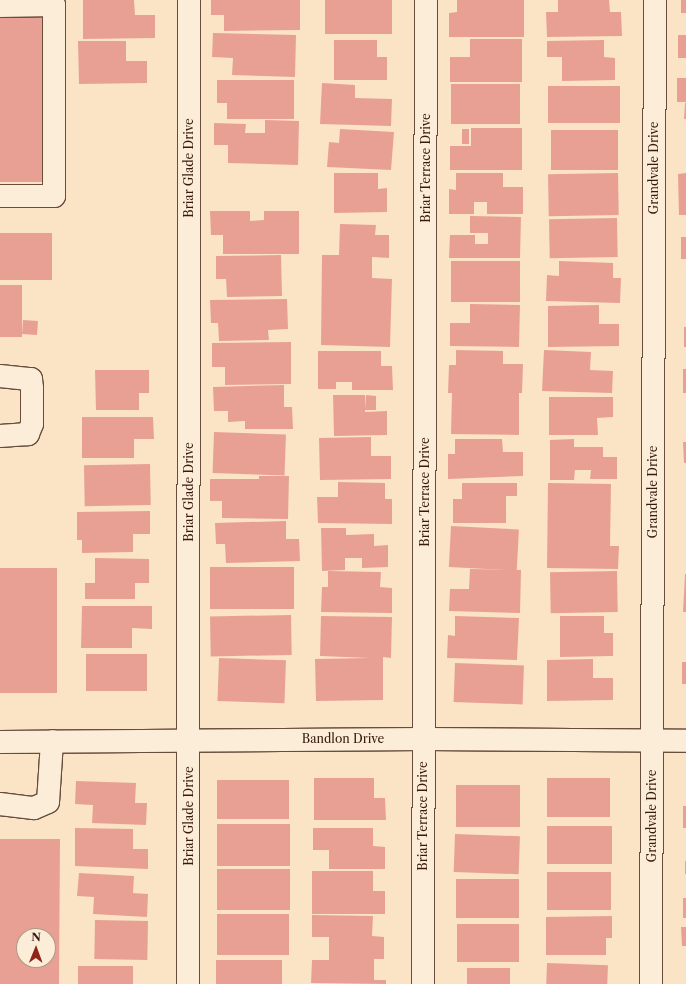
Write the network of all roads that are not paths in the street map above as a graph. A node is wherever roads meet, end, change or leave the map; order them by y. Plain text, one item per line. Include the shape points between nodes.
1 (189, 0) edge
2 (426, 0) edge
3 (655, 0) edge
4 (0, 6) edge
5 (0, 196) edge
6 (0, 376) edge
7 (0, 436) edge
8 (424, 739) junction
9 (189, 740) junction
10 (52, 741) junction
11 (652, 741) junction
12 (686, 741) edge
13 (0, 742) edge
14 (0, 804) edge
15 (188, 984) edge
16 (423, 984) edge
17 (651, 984) edge

1 - 9 street, Briar Glade Drive
2 - 8 street, Briar Terrace Drive
3 - 11 street, Grandvale Drive
4 - 5 street via 54,5 54,196
6 - 7 street via 31,379 32,388 32,424 28,434
8 - 9 street, Bandlon Drive
8 - 11 street, Bandlon Drive
8 - 16 street, Briar Terrace Drive
9 - 10 street, Bandlon Drive
9 - 15 street, Briar Glade Drive
10 - 13 street, Bandlon Drive
10 - 14 street via 48,802 34,808
11 - 12 street, Bandlon Drive
11 - 17 street, Grandvale Drive

